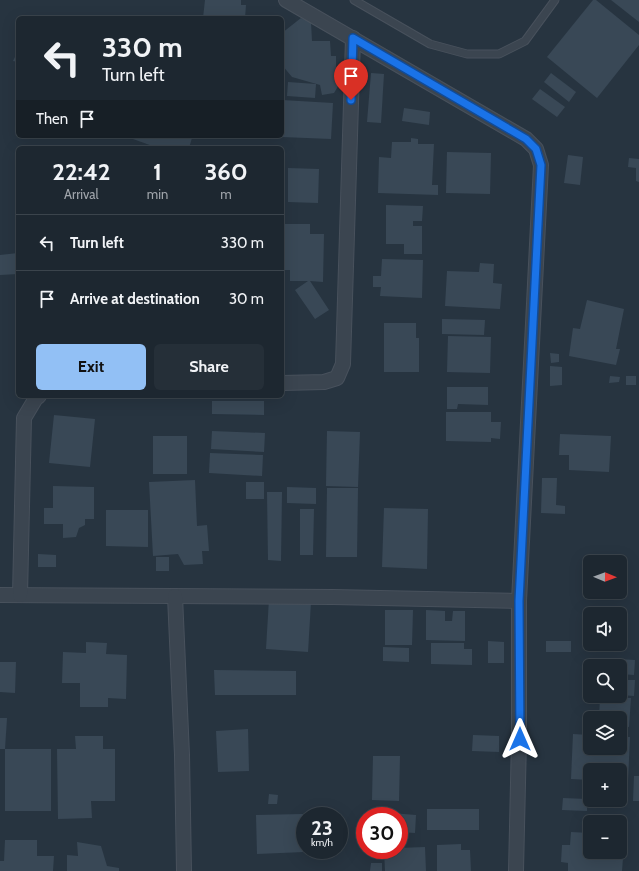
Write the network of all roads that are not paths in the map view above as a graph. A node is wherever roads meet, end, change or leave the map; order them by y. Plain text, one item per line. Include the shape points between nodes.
1 (286, 0) edge
2 (354, 0) edge
3 (552, 1) edge
4 (353, 38) junction
5 (284, 382) edge
6 (36, 398) edge
7 (0, 595) edge
8 (20, 595) junction
9 (175, 596) junction
10 (519, 601) junction
11 (184, 871) edge
12 (516, 871) edge

1 - 4 street
2 - 3 lane via 430,44 467,54 499,54 525,41
4 - 5 street via 343,364 337,378 324,382
4 - 10 street via 526,139 536,149 541,165
6 - 8 street via 24,418
7 - 8 street
8 - 9 street
9 - 10 street
9 - 11 street
10 - 12 street via 520,739

